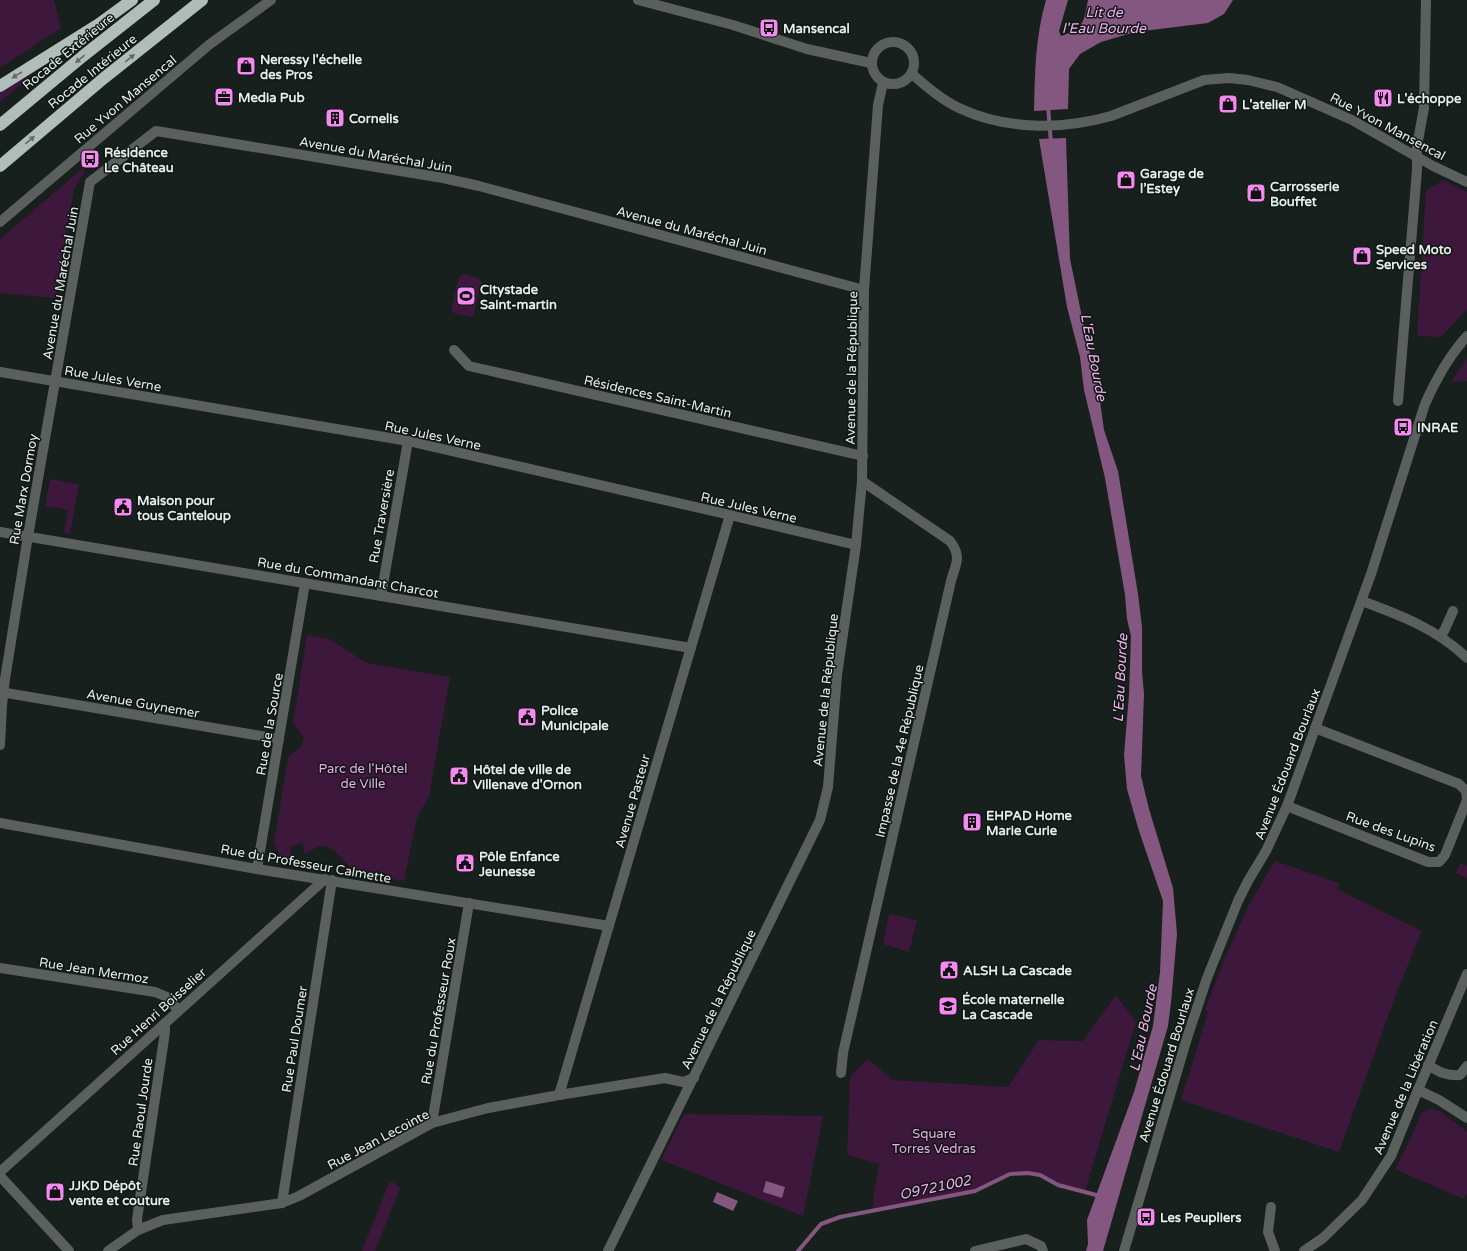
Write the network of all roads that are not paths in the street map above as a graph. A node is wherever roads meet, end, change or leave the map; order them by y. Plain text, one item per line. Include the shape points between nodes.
1 (132, 0) edge
2 (154, 0) edge
3 (202, 0) edge
4 (271, 0) edge
5 (638, 0) edge
6 (1426, 0) edge
7 (871, 63) junction
8 (912, 74) junction
9 (883, 83) junction
10 (0, 86) edge
11 (0, 125) edge
12 (1417, 157) junction
13 (0, 166) edge
14 (1467, 182) edge
15 (0, 222) edge
16 (864, 290) junction
17 (1467, 336) edge
18 (454, 350) dead end
19 (0, 372) edge
20 (56, 382) junction
21 (1398, 401) dead end
22 (408, 441) junction
23 (863, 456) junction
24 (862, 481) junction
25 (730, 515) junction
26 (0, 532) edge
27 (28, 536) junction
28 (856, 545) junction
29 (306, 583) junction
30 (381, 596) junction
31 (1362, 601) junction
32 (1453, 610) dead end
33 (1440, 636) junction
34 (691, 648) junction
35 (1467, 658) edge
36 (1, 692) edge
37 (1316, 728) junction
38 (279, 739) junction
39 (0, 744) edge
40 (1287, 806) junction
41 (0, 823) edge
42 (257, 869) junction
43 (328, 879) junction
44 (469, 903) junction
45 (609, 926) junction
46 (0, 968) edge
47 (1467, 974) edge
48 (178, 1010) junction
49 (165, 1023) junction
50 (1428, 1065) junction
51 (1467, 1066) edge
52 (841, 1073) dead end
53 (694, 1078) junction
54 (1418, 1090) junction
55 (559, 1095) junction
56 (1467, 1118) edge
57 (432, 1123) junction
58 (0, 1172) edge
59 (0, 1176) edge
60 (282, 1203) junction
61 (1271, 1207) dead end
62 (138, 1230) junction
63 (69, 1251) edge
64 (108, 1251) edge
65 (608, 1251) edge
66 (975, 1251) edge
67 (1043, 1251) edge
68 (1124, 1251) edge
69 (1275, 1251) edge
70 (1304, 1251) edge

1 -> 10 highway via 99,24
2 -> 11 highway, Rocade Extérieure
13 -> 3 highway, Rocade Intérieure
4 - 15 street, Rue Yvon Mansencal via 210,44
5 - 7 street via 733,25 808,49
6 - 12 street via 1424,108
7 - 8 street via 876,49 889,42 896,42 908,48 912,54
7 - 9 street via 874,74
8 - 9 street via 902,83
8 - 12 street, Rue Yvon Mansencal via 957,107 978,116 1026,125 1077,124 1111,116 1204,80 1248,80 1277,87 1345,116
9 - 16 street, Avenue de la République via 878,104
12 - 14 street, Rue Yvon Mansencal
12 - 21 street
16 - 20 street, Avenue du Maréchal Juin via 479,186 156,131 90,182
16 - 23 street, Avenue de la République
17 - 31 street, Avenue Édouard Bourlaux via 1456,348 1432,386
18 - 23 street, Résidences Saint-Martin via 469,366
19 - 20 street, Rue Jules Verne
20 - 22 street, Rue Jules Verne
20 - 27 street, Rue Marx Dormoy
22 - 25 street, Rue Jules Verne
22 - 30 street, Rue Traversière
23 - 24 street, Avenue de la République
24 - 28 street, Avenue de la République
24 - 52 street, Impasse de la 4e République via 950,541 958,557
25 - 28 street, Rue Jules Verne
25 - 34 street, Avenue Pasteur
26 - 27 street, Rue du Commandant Charcot
27 - 29 street, Rue du Commandant Charcot
27 - 36 street, Rue Marx Dormoy
28 - 53 street, Avenue de la République via 837,675 828,787 820,820
29 - 30 street, Rue du Commandant Charcot
29 - 38 street, Rue de la Source
30 - 34 street, Rue du Commandant Charcot
31 - 33 street via 1398,614
31 - 37 street, Avenue Édouard Bourlaux
32 - 33 street
33 - 35 street
34 - 45 street, Avenue Pasteur
36 - 38 street, Avenue Guynemer
36 - 39 street, Rue Marx Dormoy
37 - 40 street, Avenue Édouard Bourlaux
37 - 40 street, Rue des Lupins via 1460,784 1466,791 1467,800 1445,855 1439,862 1428,862
38 - 42 street, Rue de la Source
40 - 68 street, Avenue Édouard Bourlaux via 1238,901 1206,982
41 - 42 street, Rue du Professeur Calmette
42 - 43 street, Rue du Professeur Calmette
43 - 44 street, Rue du Professeur Calmette
43 - 48 street, Rue Henri Boisselier
43 - 60 street, Rue Paul Doumer
44 - 45 street, Rue du Professeur Calmette
44 - 57 street, Rue du Professeur Roux
45 - 55 street, Avenue Pasteur
46 - 48 street, Rue Jean Mermoz via 155,992 167,997
47 - 50 street, Avenue de la Libération
48 - 49 street, Rue Henri Boisselier
49 - 58 street, Rue Henri Boisselier
49 - 62 street, Rue Raoul Jourde via 137,1219
50 - 51 street via 1450,1076 1460,1075
50 - 54 street, Avenue de la Libération
53 - 55 street, Rue Jean Lecointe via 683,1082 665,1078
53 - 65 street, Avenue de la République
54 - 56 street
54 - 70 street, Avenue de la Libération via 1391,1156 1362,1200 1323,1238
55 - 57 street, Rue Jean Lecointe via 488,1108
57 - 60 street, Rue Jean Lecointe
59 - 63 street
60 - 62 street, Rue Jean Lecointe via 163,1220
61 - 69 street via 1268,1232
62 - 64 street, Rue Jean Lecointe
66 - 67 street via 1026,1239 1041,1246

